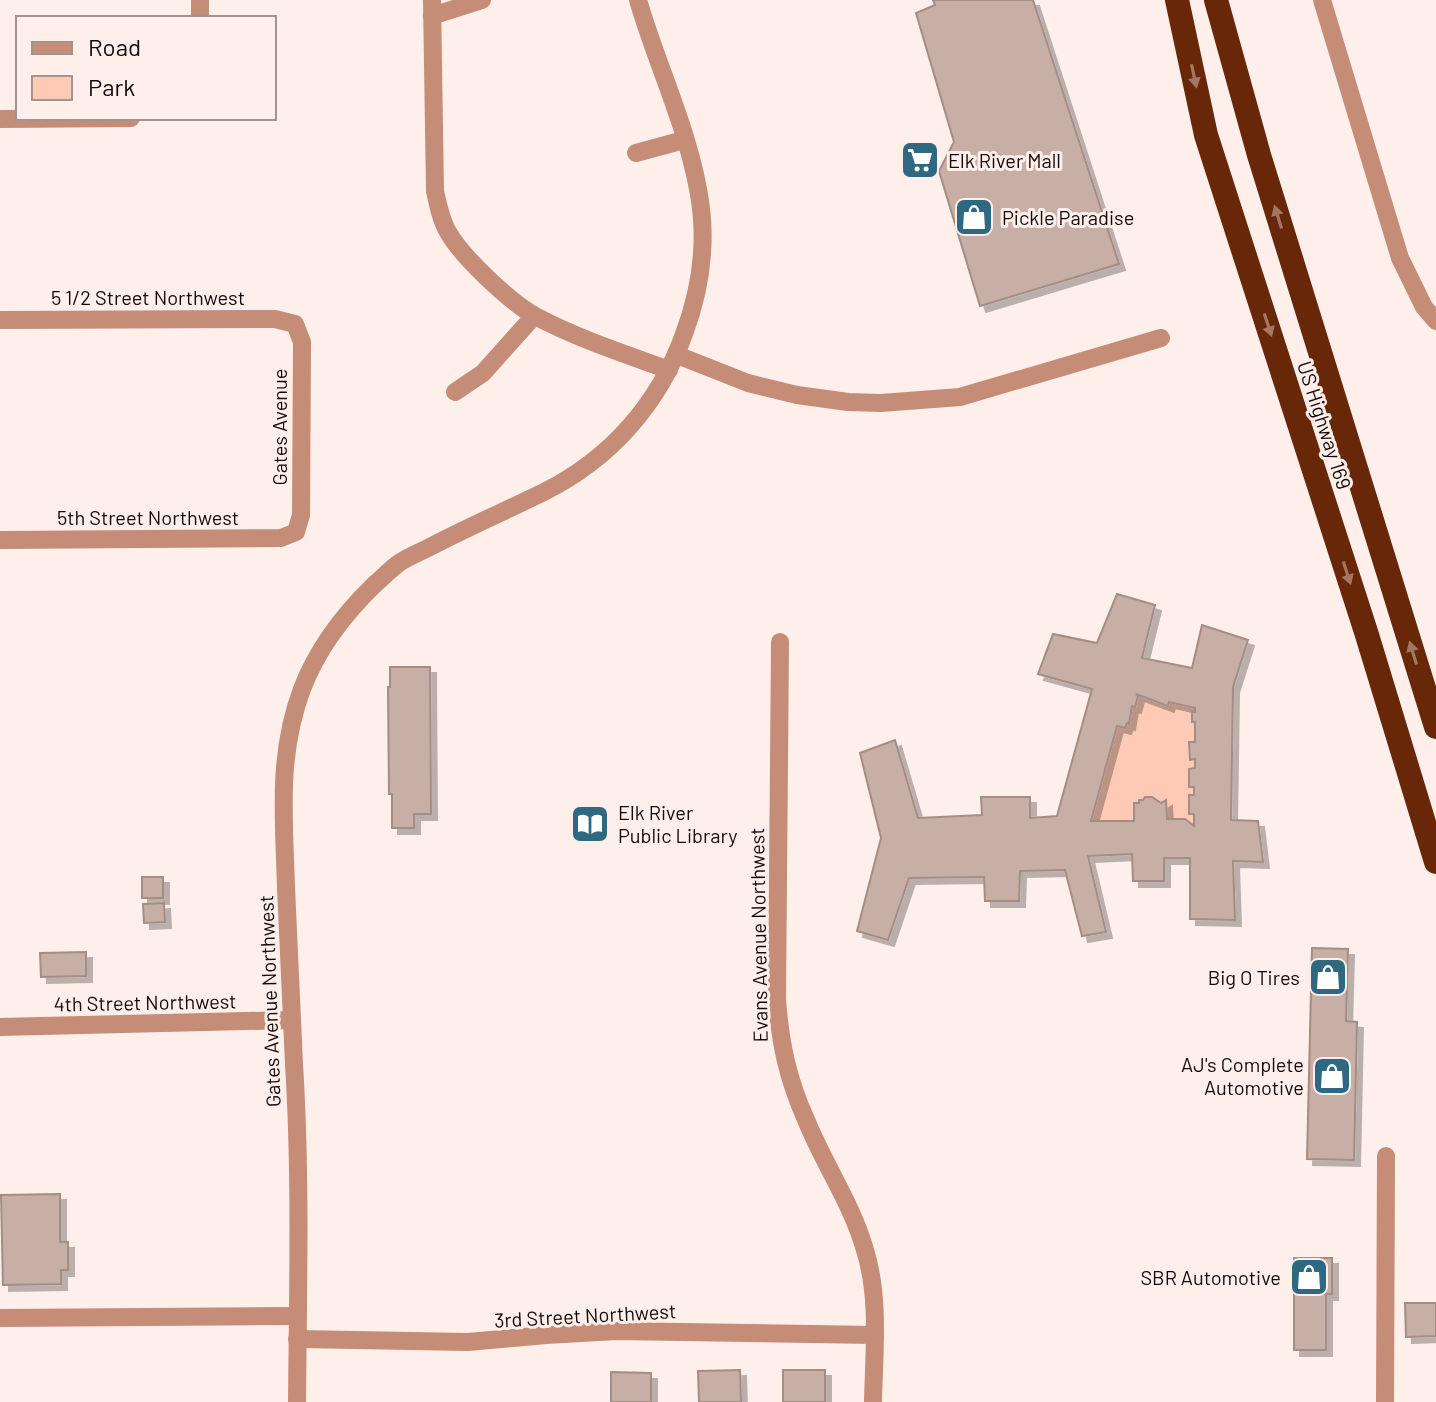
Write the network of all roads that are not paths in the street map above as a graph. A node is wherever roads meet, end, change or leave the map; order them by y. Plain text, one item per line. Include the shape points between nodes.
1 (482, 0) edge
2 (638, 0) edge
3 (1177, 0) edge
4 (1216, 0) edge
5 (1322, 0) edge
6 (432, 8) edge
7 (684, 140) junction
8 (636, 153) dead end
9 (534, 316) junction
10 (0, 320) edge
11 (1436, 321) edge
12 (295, 324) joint
13 (1161, 338) dead end
14 (673, 363) junction
15 (455, 392) dead end
16 (296, 532) joint
17 (0, 540) edge
18 (780, 642) dead end
19 (1436, 727) edge
20 (1436, 862) edge
21 (291, 1020) junction
22 (0, 1027) edge
23 (1386, 1156) dead end
24 (297, 1316) junction
25 (0, 1318) edge
26 (875, 1335) junction
27 (297, 1339) junction
28 (297, 1402) edge
29 (873, 1402) edge
30 (1385, 1402) edge

1 - 6 street
2 - 7 street, Gates Avenue Northwest
3 -> 20 highway, US Highway 169 via 1206,135
19 -> 4 highway, US Highway 169
5 - 11 street via 1400,258
6 - 9 street via 435,191 440,213 462,252
7 - 8 street
7 - 14 street, Gates Avenue Northwest via 696,180 702,242 694,307
9 - 14 street
9 - 15 street via 483,373
10 - 12 street, 5 1/2 Street Northwest via 275,319
12 - 16 street, Gates Avenue via 302,342 301,515
13 - 14 street via 960,397 881,403 797,395
14 - 21 street, Gates Avenue Northwest via 640,416 597,458 547,490 397,564 324,643 289,732 282,785
16 - 17 street, 5th Street Northwest via 281,538
18 - 26 street, Evans Avenue Northwest via 782,1051 807,1124 865,1249 872,1274
21 - 22 street, 4th Street Northwest
21 - 24 street, Gates Avenue Northwest
23 - 30 street
24 - 25 street
24 - 27 street
26 - 27 street, 3rd Street Northwest via 616,1331 468,1342
26 - 29 street, Evans Avenue Northwest
27 - 28 street

